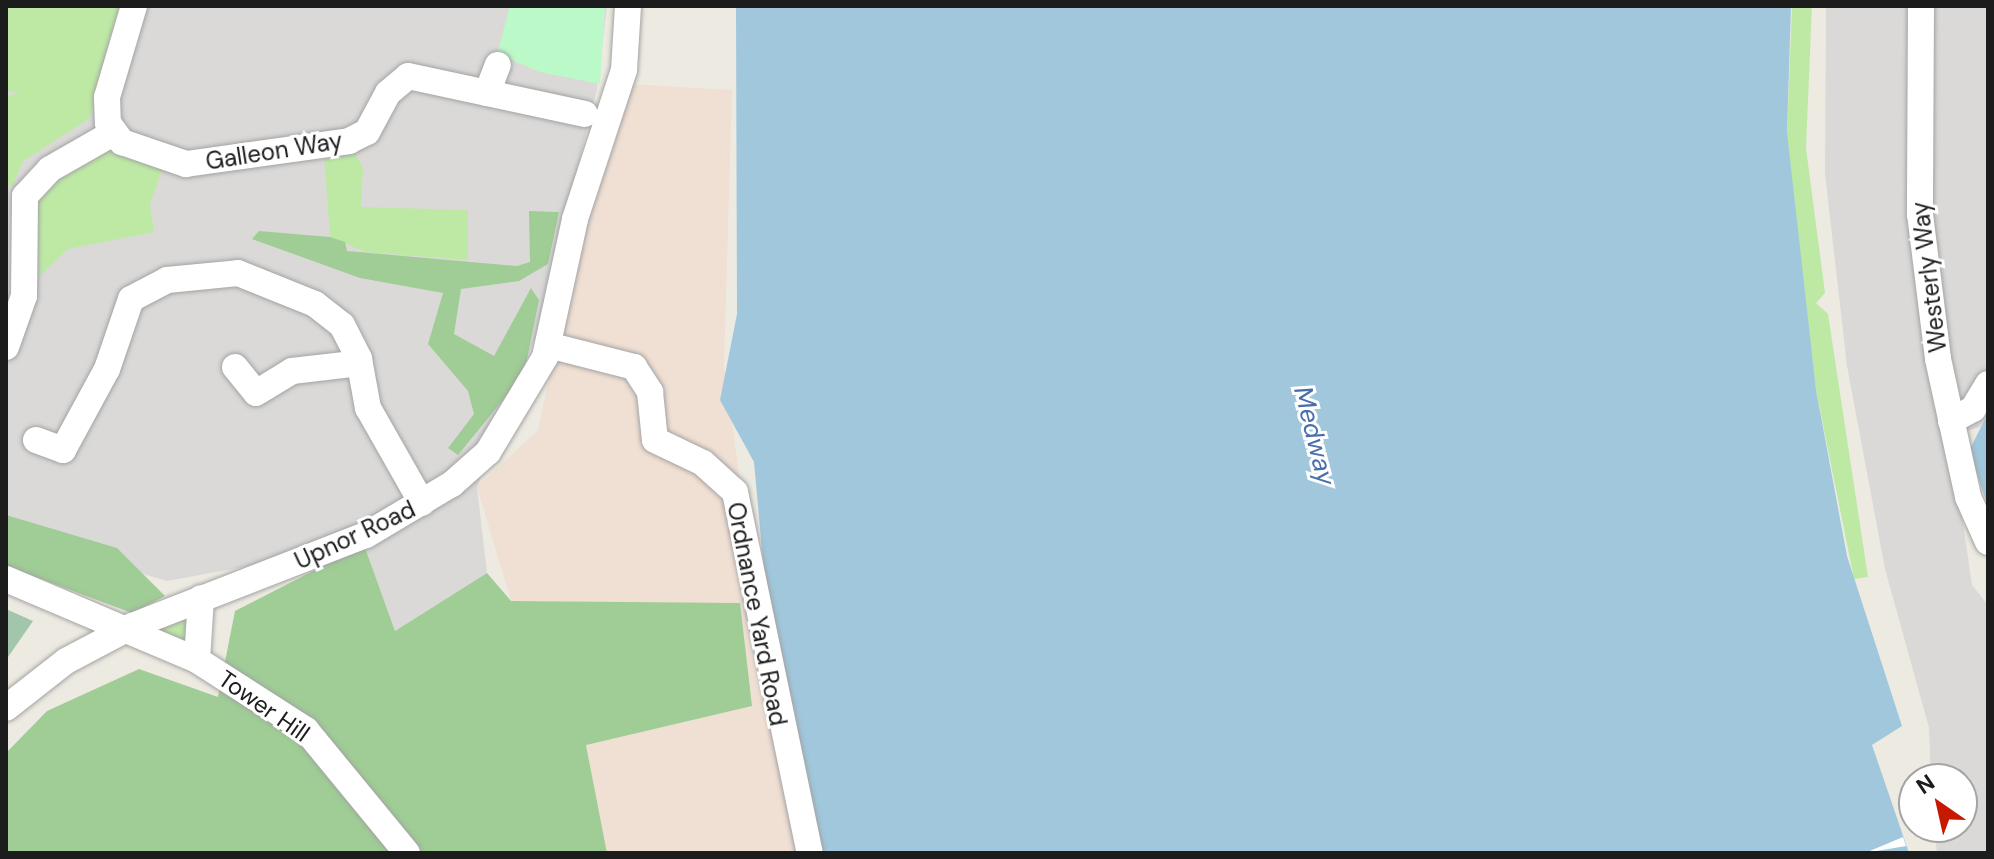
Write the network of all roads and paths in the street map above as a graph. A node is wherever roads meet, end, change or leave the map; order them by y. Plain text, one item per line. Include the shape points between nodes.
1 (134, 6) edge
2 (628, 6) edge
3 (1921, 6) edge
4 (498, 65) dead end
5 (487, 93) junction
6 (585, 114) dead end
7 (113, 133) junction
8 (548, 345) junction
9 (6, 347) edge
10 (360, 363) junction
11 (235, 367) dead end
12 (1988, 384) edge
13 (1951, 421) junction
14 (36, 440) dead end
15 (422, 503) junction
16 (1987, 545) edge
17 (6, 579) edge
18 (201, 598) junction
19 (125, 629) junction
20 (197, 660) junction
21 (6, 708) edge
22 (407, 853) edge
23 (810, 853) edge

1 - 7 street via 107,97
2 - 8 street, Upnor Road via 624,70 575,219
3 - 13 street, Westerly Way via 1920,214
4 - 5 street
5 - 6 street, Galleon Way
5 - 7 street, Galleon Way via 408,76 388,93 367,132 237,160 186,164 146,154
7 - 9 street via 50,169 25,196 24,296
8 - 15 street, Upnor Road via 527,398 494,446
8 - 23 street, Ordnance Yard Road via 634,367 650,392 655,440 703,463 735,492
10 - 11 street via 292,371 256,393
10 - 14 street via 334,316 264,281 216,272 167,280 146,288 121,314 75,455
10 - 15 street via 368,408
12 - 13 street via 1973,409
13 - 16 street, Westerly Way
15 - 18 street, Upnor Road via 356,540
17 - 19 street, Tower Hill
18 - 19 street, Upnor Road
18 - 20 street
19 - 20 street, Tower Hill
19 - 21 street, Upnor Road via 66,661
20 - 22 street, Tower Hill via 306,730

